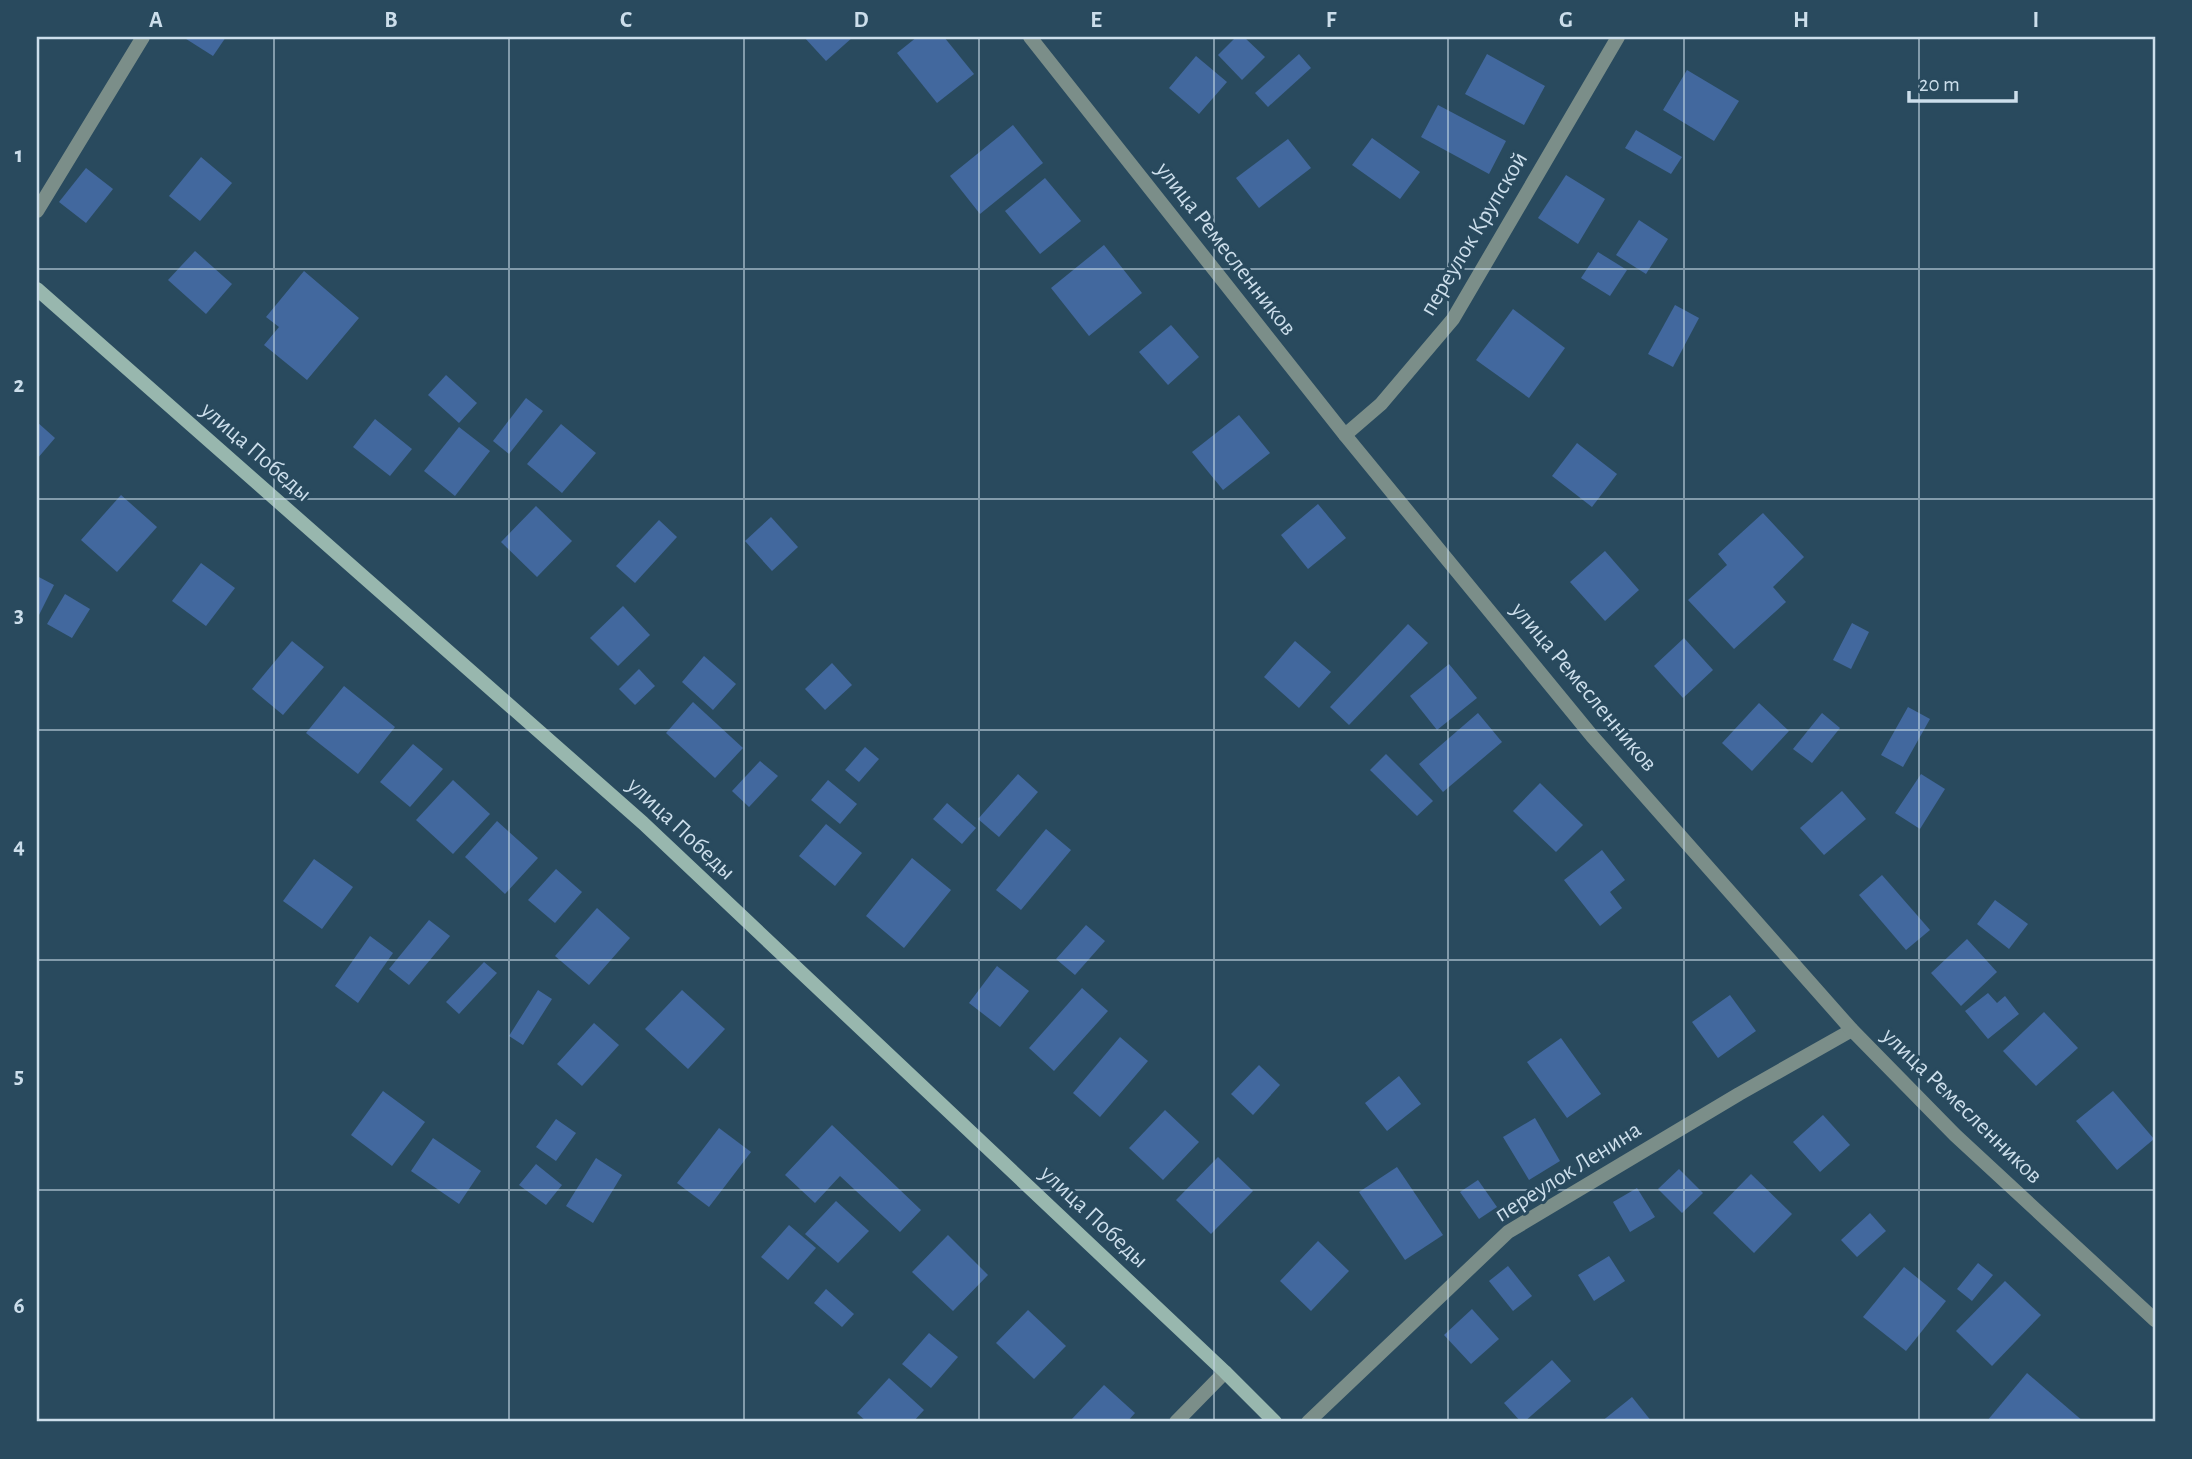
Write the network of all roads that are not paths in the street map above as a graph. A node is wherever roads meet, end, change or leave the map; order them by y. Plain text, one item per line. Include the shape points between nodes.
1 (142, 37) edge
2 (1030, 37) edge
3 (1618, 37) edge
4 (37, 211) edge
5 (37, 289) edge
6 (1345, 435) junction
7 (1852, 1030) junction
8 (2155, 1320) edge
9 (1225, 1372) junction
10 (1176, 1422) edge
11 (1275, 1422) edge
12 (1308, 1422) edge

1 - 4 street
2 - 6 street, улица Ремесленников
3 - 6 street, переулок Крупской via 1453,319 1381,404
5 - 9 main road, улица Победы via 643,823
6 - 7 street, улица Ремесленников via 1592,736
7 - 8 street, улица Ремесленников via 1955,1136
7 - 12 street, переулок Ленина via 1508,1232
9 - 10 street
9 - 11 main road, улица Победы

